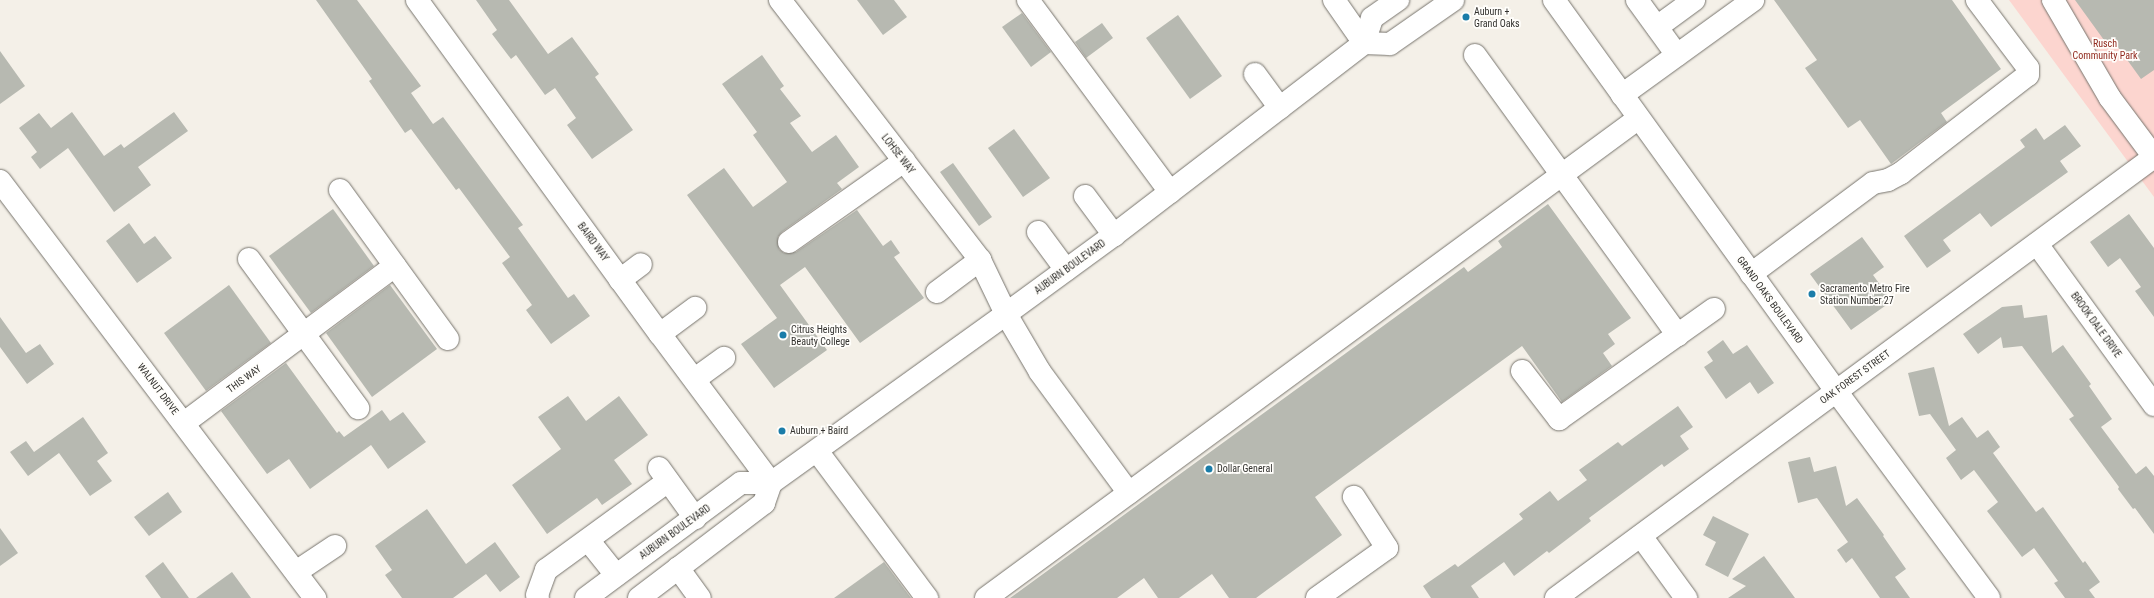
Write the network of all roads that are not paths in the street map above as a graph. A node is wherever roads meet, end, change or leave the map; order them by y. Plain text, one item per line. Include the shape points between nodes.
1 (417, 0) edge
2 (780, 0) edge
3 (1028, 0) edge
4 (1334, 0) edge
5 (1398, 0) edge
6 (1453, 0) edge
7 (1554, 0) edge
8 (1637, 0) edge
9 (1694, 0) edge
10 (1753, 0) edge
11 (1977, 0) edge
12 (2053, 0) edge
13 (1657, 27) junction
14 (1364, 43) junction
15 (1475, 55) dead end
16 (1677, 55) junction
17 (1255, 74) dead end
18 (1622, 95) junction
19 (1280, 108) junction
20 (1639, 118) junction
21 (2154, 157) edge
22 (904, 161) junction
23 (1561, 175) junction
24 (0, 181) edge
25 (340, 190) dead end
26 (1170, 192) junction
27 (1085, 196) dead end
28 (1038, 232) dead end
29 (1114, 235) junction
30 (789, 242) dead end
31 (2037, 244) junction
32 (249, 259) dead end
33 (980, 260) junction
34 (641, 264) dead end
35 (395, 266) junction
36 (1066, 270) junction
37 (1751, 274) junction
38 (620, 280) junction
39 (937, 292) dead end
40 (695, 308) dead end
41 (1714, 309) dead end
42 (1006, 314) junction
43 (304, 334) junction
44 (660, 334) junction
45 (1678, 335) junction
46 (448, 339) dead end
47 (724, 358) dead end
48 (1522, 371) dead end
49 (695, 379) junction
50 (1836, 391) junction
51 (2154, 405) edge
52 (358, 408) dead end
53 (184, 423) junction
54 (817, 451) junction
55 (771, 483) junction
56 (1129, 493) junction
57 (1354, 498) dead end
58 (695, 518) junction
59 (1641, 536) junction
60 (588, 540) junction
61 (335, 546) dead end
62 (678, 568) junction
63 (296, 572) junction
64 (616, 575) junction
65 (315, 598) edge
66 (538, 598) edge
67 (586, 598) edge
68 (639, 598) edge
69 (700, 598) edge
70 (927, 598) edge
71 (986, 598) edge
72 (1317, 598) edge
73 (1556, 598) edge
74 (1686, 598) edge
75 (1989, 598) edge

1 - 38 street, BAIRD WAY via 594,228
2 - 22 street, LOHSE WAY
3 - 26 street
4 - 14 street
5 - 14 street via 1372,18
6 - 14 street via 1390,44
7 - 18 street, GRAND OAKS BOULEVARD
8 - 13 street
9 - 13 street
10 - 16 street
11 - 37 street via 2028,68 2028,75 1901,173 1888,180 1873,183
12 - 21 street via 2110,98
13 - 16 street
14 - 19 street, AUBURN BOULEVARD
15 - 23 street
16 - 18 street
17 - 19 street
18 - 20 street, GRAND OAKS BOULEVARD
19 - 26 street, AUBURN BOULEVARD
20 - 23 street
20 - 37 street, GRAND OAKS BOULEVARD
21 - 31 street, OAK FOREST STREET
22 - 30 street
22 - 33 street, LOHSE WAY
23 - 45 street
23 - 56 street
24 - 53 street, WALNUT DRIVE
25 - 35 street
26 - 29 street, AUBURN BOULEVARD
27 - 29 street
28 - 36 street
29 - 36 street, AUBURN BOULEVARD
31 - 50 street, OAK FOREST STREET
31 - 51 street, BROOK DALE DRIVE
32 - 43 street
33 - 39 street
33 - 42 street, LOHSE WAY
34 - 38 street
35 - 43 street, THIS WAY
35 - 46 street
36 - 42 street, AUBURN BOULEVARD
37 - 50 street, GRAND OAKS BOULEVARD
38 - 44 street, BAIRD WAY
40 - 44 street
41 - 45 street
42 - 54 street, AUBURN BOULEVARD
42 - 56 street, LOHSE WAY via 1040,372
43 - 52 street
43 - 53 street, THIS WAY
44 - 49 street, BAIRD WAY
45 - 48 street via 1559,419
47 - 49 street
49 - 55 street, BAIRD WAY
50 - 59 street, OAK FOREST STREET
50 - 75 street, GRAND OAKS BOULEVARD
53 - 63 street, WALNUT DRIVE via 273,528
54 - 55 street, AUBURN BOULEVARD
54 - 70 street
55 - 58 street, AUBURN BOULEVARD via 741,483
55 - 62 street via 764,503
56 - 71 street
57 - 72 street via 1387,548
58 - 60 street via 664,475
58 - 64 street, AUBURN BOULEVARD
59 - 73 street, OAK FOREST STREET
59 - 74 street
60 - 64 street
60 - 66 street via 546,570
61 - 63 street
62 - 68 street
62 - 69 street
63 - 65 street, WALNUT DRIVE
64 - 67 street, AUBURN BOULEVARD

